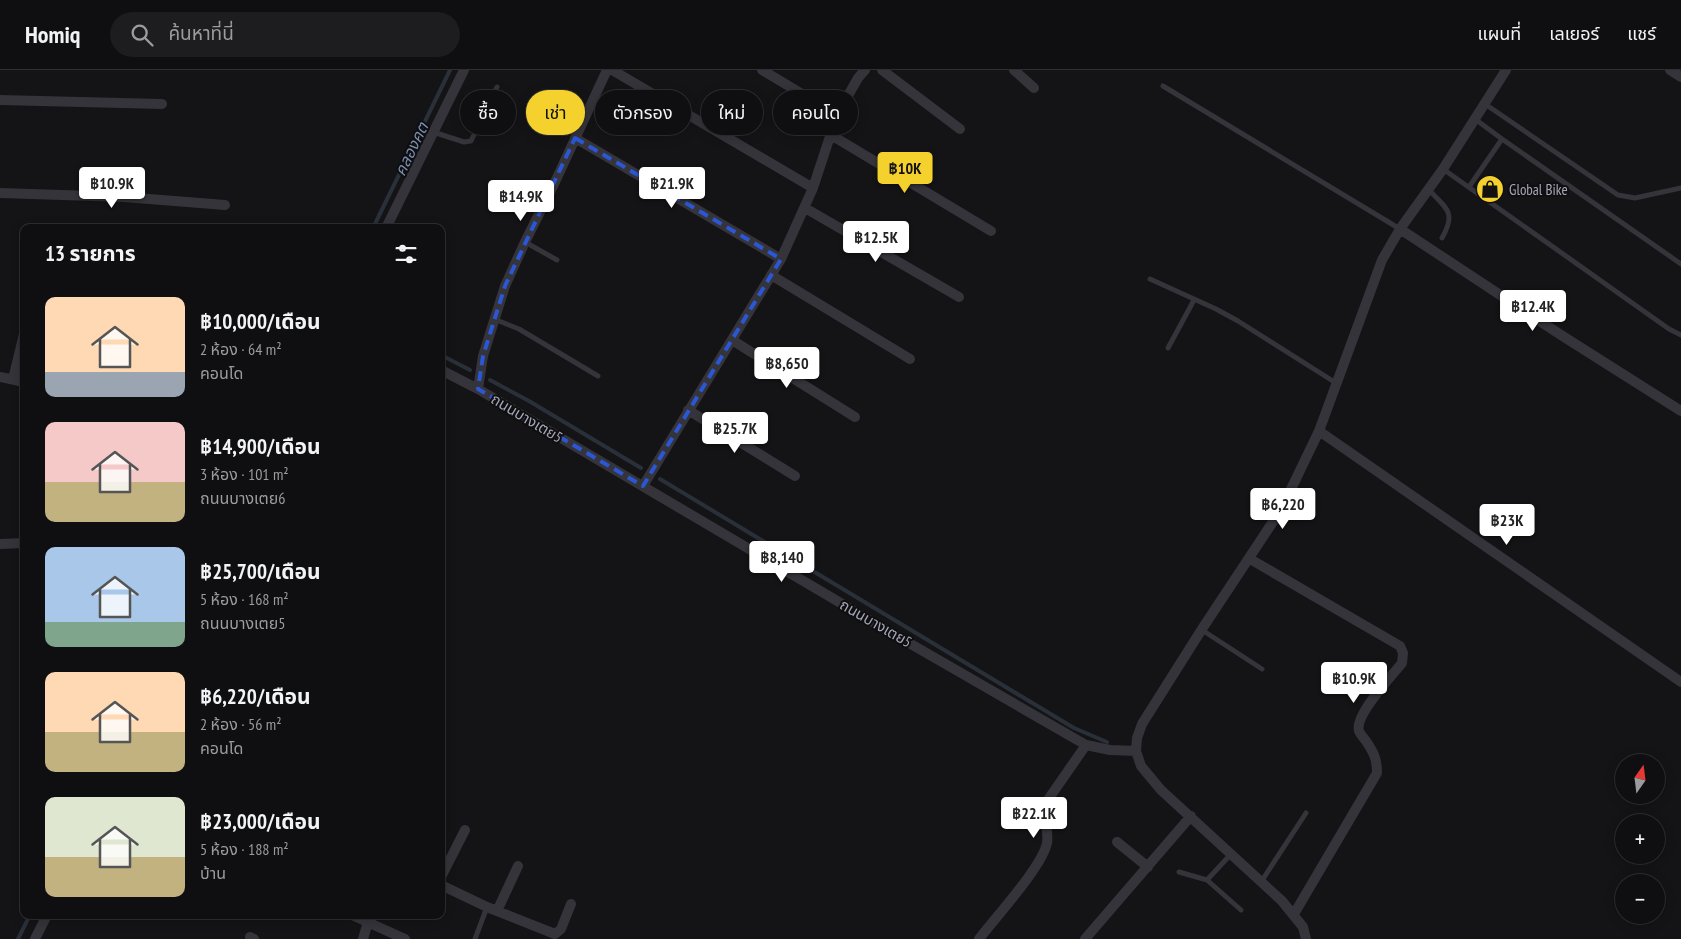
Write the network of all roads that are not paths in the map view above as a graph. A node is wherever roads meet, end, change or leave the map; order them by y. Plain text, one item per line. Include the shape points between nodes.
1 (464, 70) edge
2 (607, 70) edge
3 (612, 70) edge
4 (762, 70) edge
5 (882, 70) edge
6 (1014, 70) edge
7 (1506, 70) edge
8 (1670, 70) edge
9 (859, 73) edge
10 (1681, 77) edge
11 (1164, 86) dead end
12 (497, 87) dead end
13 (1034, 88) dead end
14 (795, 90) edge
15 (850, 90) edge
16 (0, 100) edge
17 (162, 104) dead end
18 (1485, 104) junction
19 (1476, 119) junction
20 (960, 129) dead end
21 (433, 132) junction
22 (832, 135) joint
23 (575, 138) junction
24 (1502, 139) junction
25 (1442, 169) junction
26 (1469, 187) junction
27 (813, 188) junction
28 (1681, 188) edge
29 (1428, 189) junction
30 (0, 193) edge
31 (225, 205) dead end
32 (805, 208) junction
33 (388, 224) edge
34 (1400, 229) junction
35 (990, 231) dead end
36 (1442, 238) dead end
37 (525, 242) junction
38 (782, 259) junction
39 (558, 260) dead end
40 (1681, 264) edge
41 (771, 276) junction
42 (1150, 279) dead end
43 (959, 297) dead end
44 (1194, 300) junction
45 (494, 319) junction
46 (1681, 335) edge
47 (732, 340) junction
48 (1168, 348) dead end
49 (20, 350) edge
50 (910, 359) dead end
51 (445, 372) edge
52 (0, 376) edge
53 (598, 376) dead end
54 (13, 379) junction
55 (20, 381) edge
56 (1336, 383) junction
57 (478, 389) junction
58 (688, 410) junction
59 (1681, 411) edge
60 (855, 417) dead end
61 (1319, 431) junction
62 (795, 476) dead end
63 (643, 486) junction
64 (20, 543) edge
65 (0, 544) edge
66 (1250, 559) junction
67 (1202, 629) junction
68 (1262, 670) dead end
69 (1681, 682) edge
70 (1086, 745) junction
71 (1136, 751) junction
72 (1306, 813) dead end
73 (1191, 816) junction
74 (465, 830) dead end
75 (1117, 842) dead end
76 (1231, 854) junction
77 (518, 866) dead end
78 (1148, 866) junction
79 (445, 869) edge
80 (1179, 872) dead end
81 (1207, 880) junction
82 (1262, 882) junction
83 (445, 887) edge
84 (571, 904) dead end
85 (487, 907) junction
86 (1241, 910) dead end
87 (497, 911) junction
88 (1294, 914) junction
89 (44, 919) edge
90 (369, 919) edge
91 (35, 939) edge
92 (363, 939) edge
93 (405, 939) edge
94 (475, 939) edge
95 (979, 939) edge
96 (1085, 939) edge
97 (1306, 939) edge

1 - 21 street
2 - 23 street
3 - 27 street
4 - 14 street
5 - 20 street
6 - 13 street
7 - 18 street
8 - 10 street
9 - 15 street
11 - 34 lane
12 - 21 lane via 471,141 464,142
16 - 17 street
18 - 19 street
18 - 28 lane via 1618,195 1635,198
19 - 24 lane
19 - 25 street
21 - 33 street
22 - 27 street
22 - 35 street
23 - 37 street
23 - 38 street
24 - 26 lane
24 - 40 lane
25 - 26 lane
25 - 29 street
26 - 46 lane
27 - 32 street
29 - 34 street
29 - 36 lane via 1446,207 1450,216
30 - 31 street via 124,197
32 - 38 street
32 - 43 street
34 - 56 street via 1382,260
34 - 59 street
37 - 39 lane
37 - 45 street via 504,286
38 - 41 street
41 - 47 street
41 - 50 street
42 - 44 lane
44 - 48 lane
44 - 56 lane via 1238,321
45 - 53 lane via 527,333
45 - 57 street
47 - 58 street
47 - 60 street
49 - 54 street
51 - 57 street, ถนนบางเตย5
52 - 54 street
54 - 55 street
56 - 61 street
57 - 63 street, ถนนบางเตย5
58 - 62 street
58 - 63 street
61 - 66 street via 1282,508
61 - 69 street
63 - 70 street, ถนนบางเตย5
64 - 65 street
66 - 67 street
66 - 88 street via 1400,646 1403,653 1402,663 1363,713 1359,724 1359,731 1377,761 1377,774
67 - 68 lane
67 - 71 street via 1142,724
70 - 71 street, ถนนบางเตย5
70 - 95 street via 1045,804 1047,844 1041,857
71 - 73 street via 1141,766 1161,790
72 - 82 lane
73 - 76 street
73 - 78 street
74 - 79 street
75 - 78 street
76 - 81 lane
76 - 82 street
77 - 87 street
78 - 96 street
80 - 81 lane
81 - 86 lane
82 - 88 street
83 - 85 street
84 - 87 street via 561,929 555,934
85 - 87 street
85 - 94 lane
88 - 97 street
89 - 91 street
90 - 92 street
90 - 93 street

